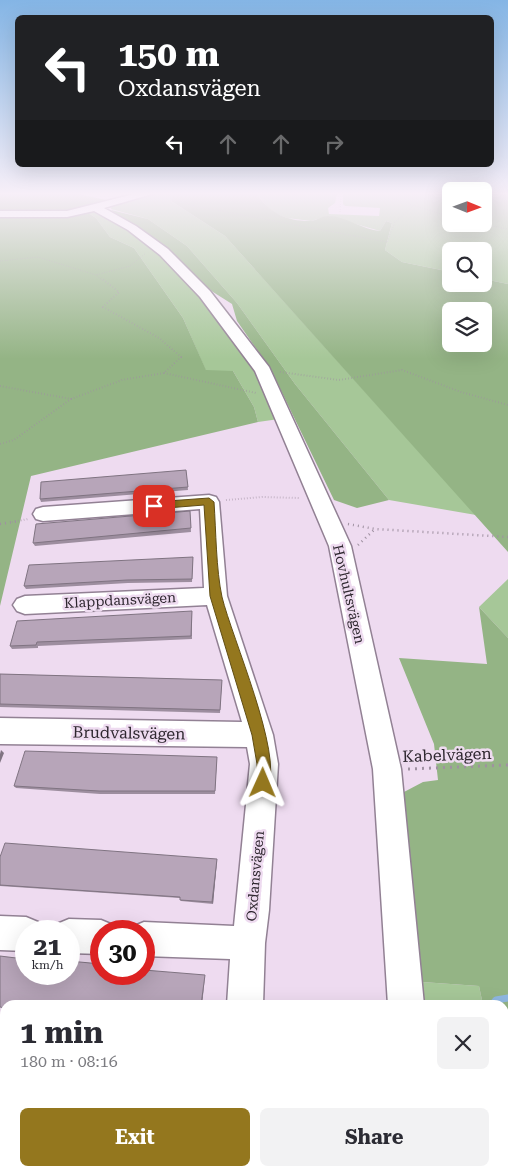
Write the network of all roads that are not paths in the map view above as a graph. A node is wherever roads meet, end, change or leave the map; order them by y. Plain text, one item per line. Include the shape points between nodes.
1 (159, 249) edge
2 (43, 514) road end
3 (216, 596) junction
4 (25, 605) dead end
5 (0, 731) edge
6 (259, 735) junction
7 (0, 933) edge
8 (15, 934) edge
9 (155, 939) edge
10 (248, 943) junction
11 (244, 1000) edge
12 (406, 1000) edge

1 - 12 street, Hovhultsvägen via 205,294 263,370 340,546 387,769
2 - 3 street, Oxdansvägen via 209,502
3 - 4 street, Klappdansvägen
3 - 6 street, Oxdansvägen
5 - 6 street, Brudvalsvägen
6 - 10 street, Oxdansvägen via 264,764
7 - 8 street
9 - 10 street
10 - 11 street, Oxdansvägen

